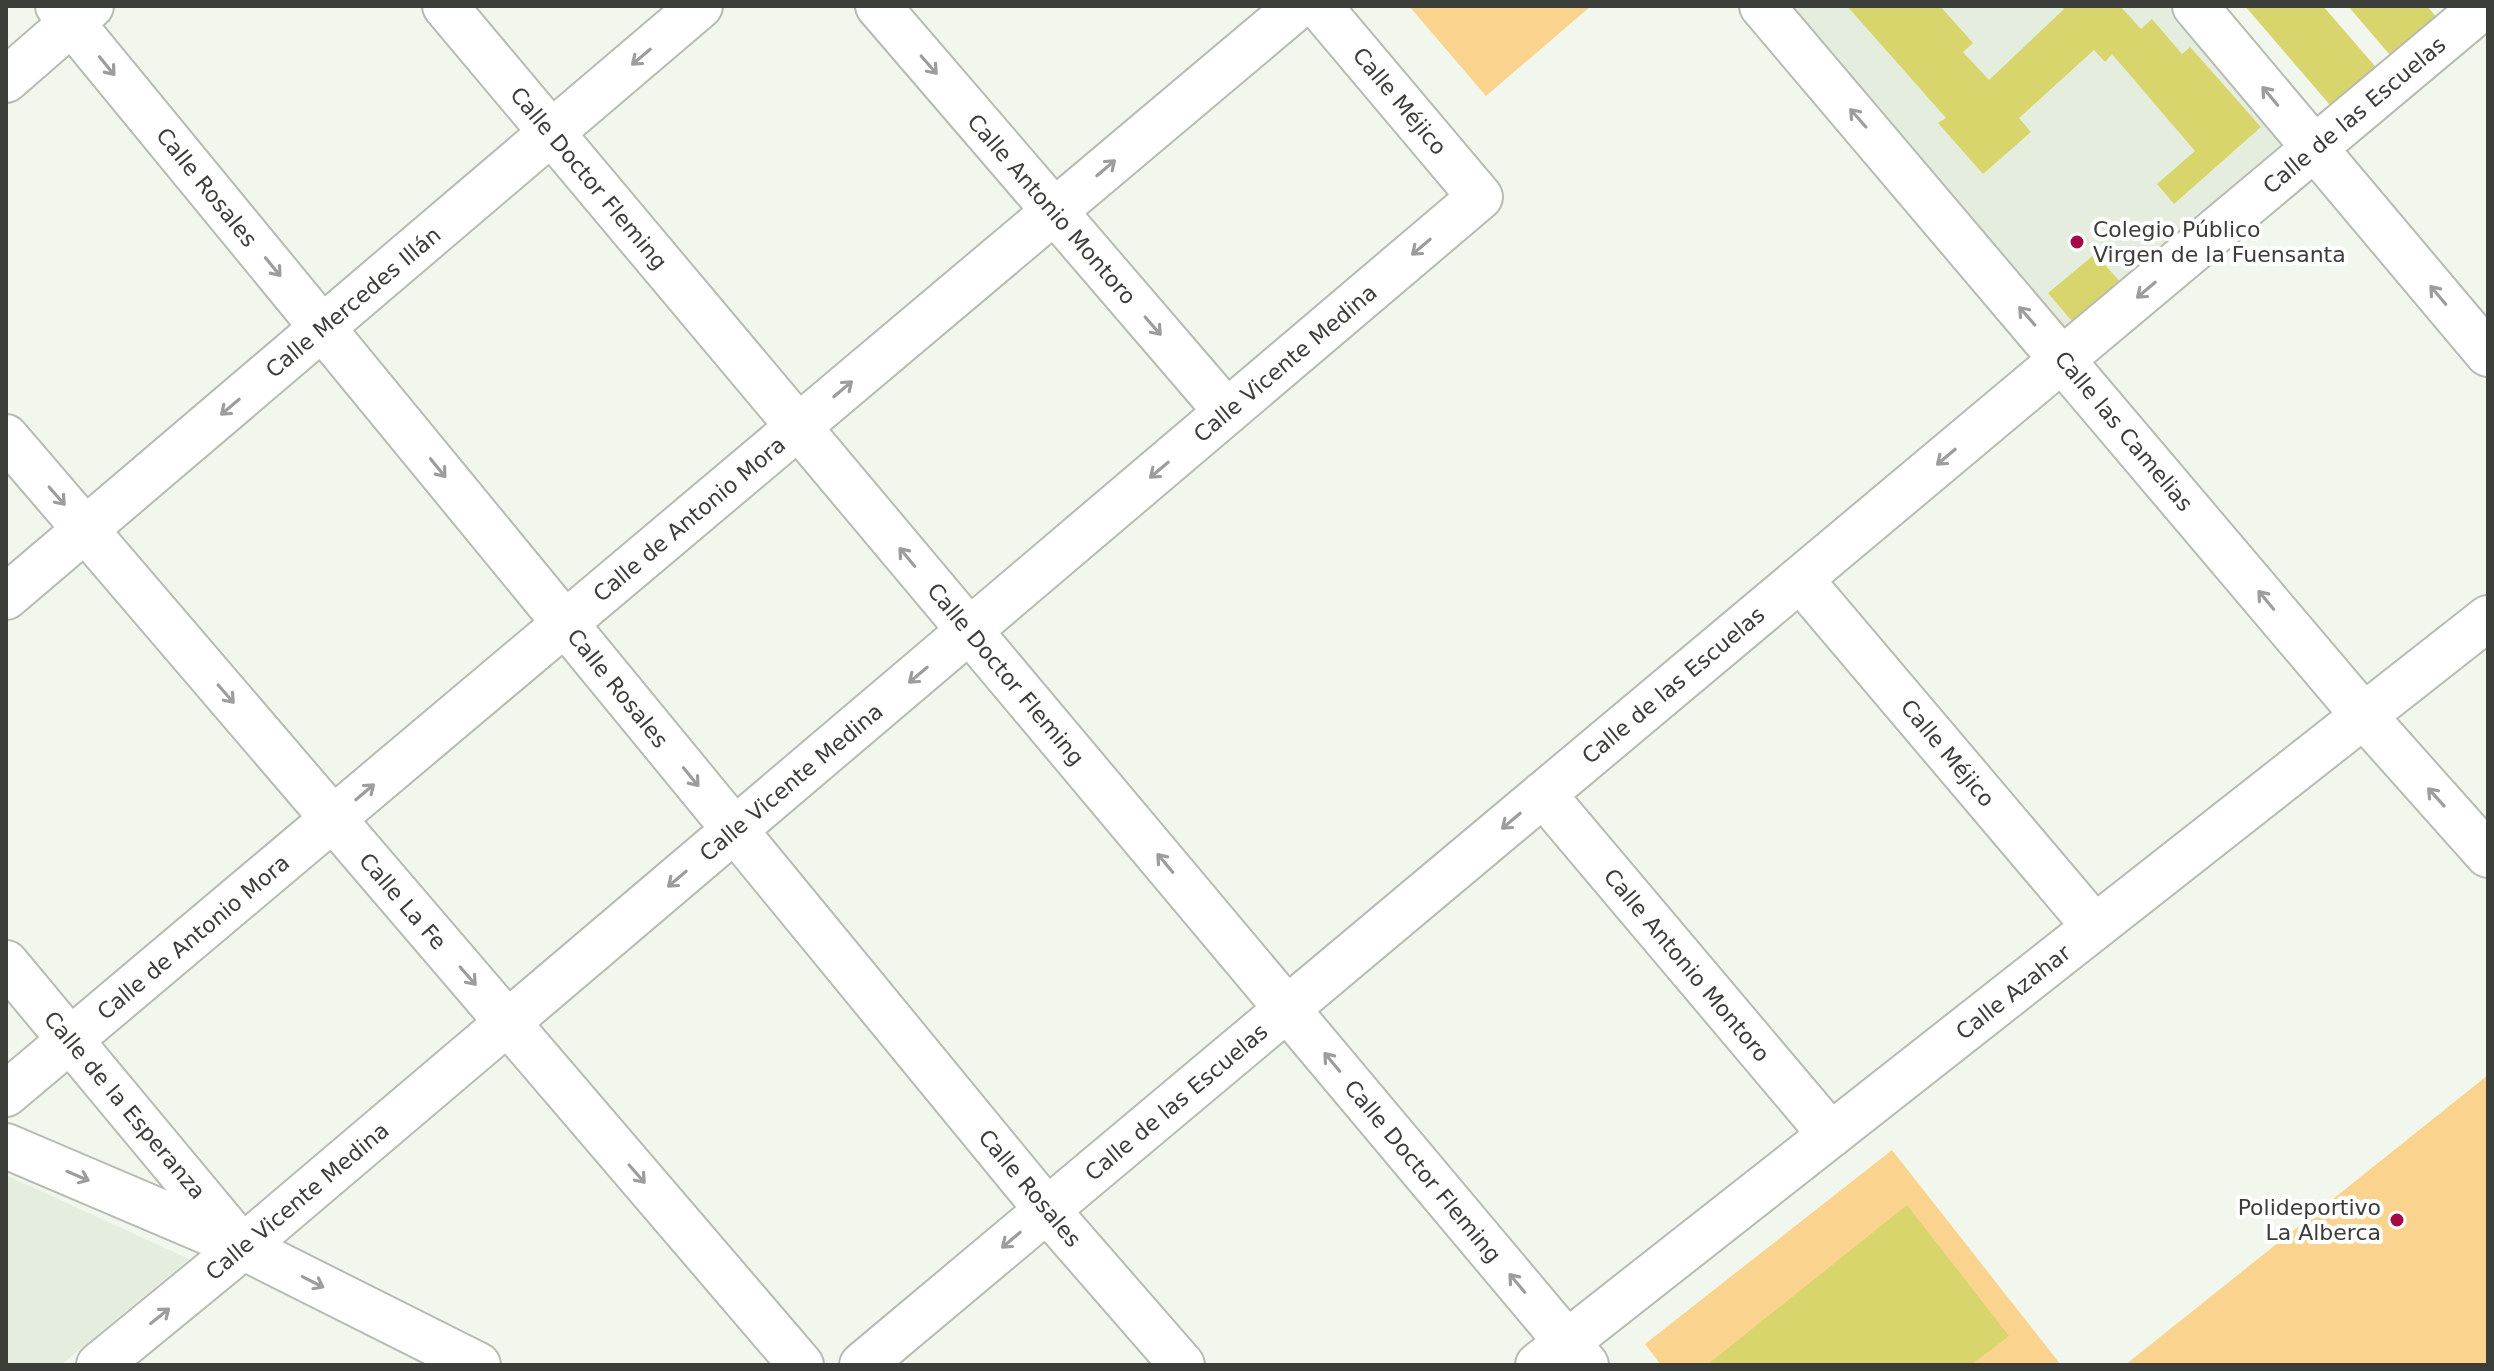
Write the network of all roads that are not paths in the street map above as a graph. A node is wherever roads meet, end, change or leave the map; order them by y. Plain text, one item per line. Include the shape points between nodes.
1 (445, 6) edge
2 (700, 6) edge
3 (878, 6) edge
4 (1298, 6) edge
5 (1319, 6) edge
6 (1762, 6) edge
7 (2195, 6) edge
8 (2484, 6) edge
9 (74, 12) edge
10 (6, 80) edge
11 (551, 133) junction
12 (2315, 148) junction
13 (1480, 197) joint
14 (1054, 211) junction
15 (323, 328) junction
16 (2488, 354) edge
17 (2064, 359) junction
18 (1227, 412) junction
19 (798, 427) junction
20 (6, 437) edge
21 (85, 530) junction
22 (1800, 579) junction
23 (6, 597) edge
24 (2488, 618) edge
25 (565, 624) junction
26 (969, 631) junction
27 (2364, 716) junction
28 (1543, 794) junction
29 (333, 819) junction
30 (735, 830) junction
31 (2488, 855) edge
32 (2095, 927) junction
33 (6, 963) edge
34 (1287, 1009) junction
35 (508, 1023) junction
36 (72, 1039) junction
37 (6, 1094) edge
38 (1831, 1135) junction
39 (6, 1146) edge
40 (1047, 1210) junction
41 (243, 1247) junction
42 (1564, 1358) edge
43 (99, 1365) edge
44 (478, 1365) edge
45 (801, 1365) edge
46 (862, 1365) edge
47 (1182, 1365) edge

1 - 11 street, Calle Doctor Fleming
2 -> 11 street, Calle Mercedes Illán
3 -> 14 street, Calle Antonio Montoro
14 -> 4 street, Calle de Antonio Mora
5 - 13 street, Calle Méjico
17 -> 6 street, Calle las Camelias
12 -> 7 street
8 - 12 street, Calle de las Escuelas
9 - 10 street
9 -> 15 street, Calle Rosales
11 - 15 street, Calle Mercedes Illán
11 - 19 street, Calle Doctor Fleming
16 -> 12 street
12 -> 17 street, Calle de las Escuelas
13 -> 18 street, Calle Vicente Medina
14 -> 18 street, Calle Antonio Montoro
19 -> 14 street, Calle de Antonio Mora
15 -> 21 street, Calle Mercedes Illán
15 -> 25 street, Calle Rosales
17 -> 22 street, Calle de las Escuelas
27 -> 17 street, Calle las Camelias
18 -> 26 street, Calle Vicente Medina
19 - 25 street, Calle de Antonio Mora
26 -> 19 street, Calle Doctor Fleming
20 -> 21 street, Calle La Fe
21 - 23 street, Calle Mercedes Illán
21 -> 29 street, Calle La Fe
22 - 28 street, Calle de las Escuelas
22 - 32 street, Calle Méjico
24 - 27 street, Calle Azahar
29 -> 25 street, Calle de Antonio Mora
25 -> 30 street, Calle Rosales
26 -> 30 street, Calle Vicente Medina
34 -> 26 street, Calle Doctor Fleming
31 -> 27 street, Calle las Camelias
27 - 32 street, Calle Azahar
28 -> 34 street, Calle de las Escuelas
28 - 38 street, Calle Antonio Montoro
29 -> 35 street, Calle La Fe
29 - 36 street, Calle de Antonio Mora
30 -> 35 street, Calle Vicente Medina
30 - 40 street, Calle Rosales
32 - 38 street, Calle Azahar
33 - 36 street, Calle de la Esperanza
34 - 40 street, Calle de las Escuelas
42 -> 34 street, Calle Doctor Fleming
35 - 41 street, Calle Vicente Medina
35 -> 45 street, Calle La Fe
36 - 37 street, Calle de Antonio Mora
36 - 41 street, Calle de la Esperanza
38 - 42 street, Calle Azahar
39 -> 41 street
40 -> 46 street, Calle de las Escuelas
40 - 47 street, Calle Rosales
43 -> 41 street, Calle Vicente Medina
41 -> 44 street

